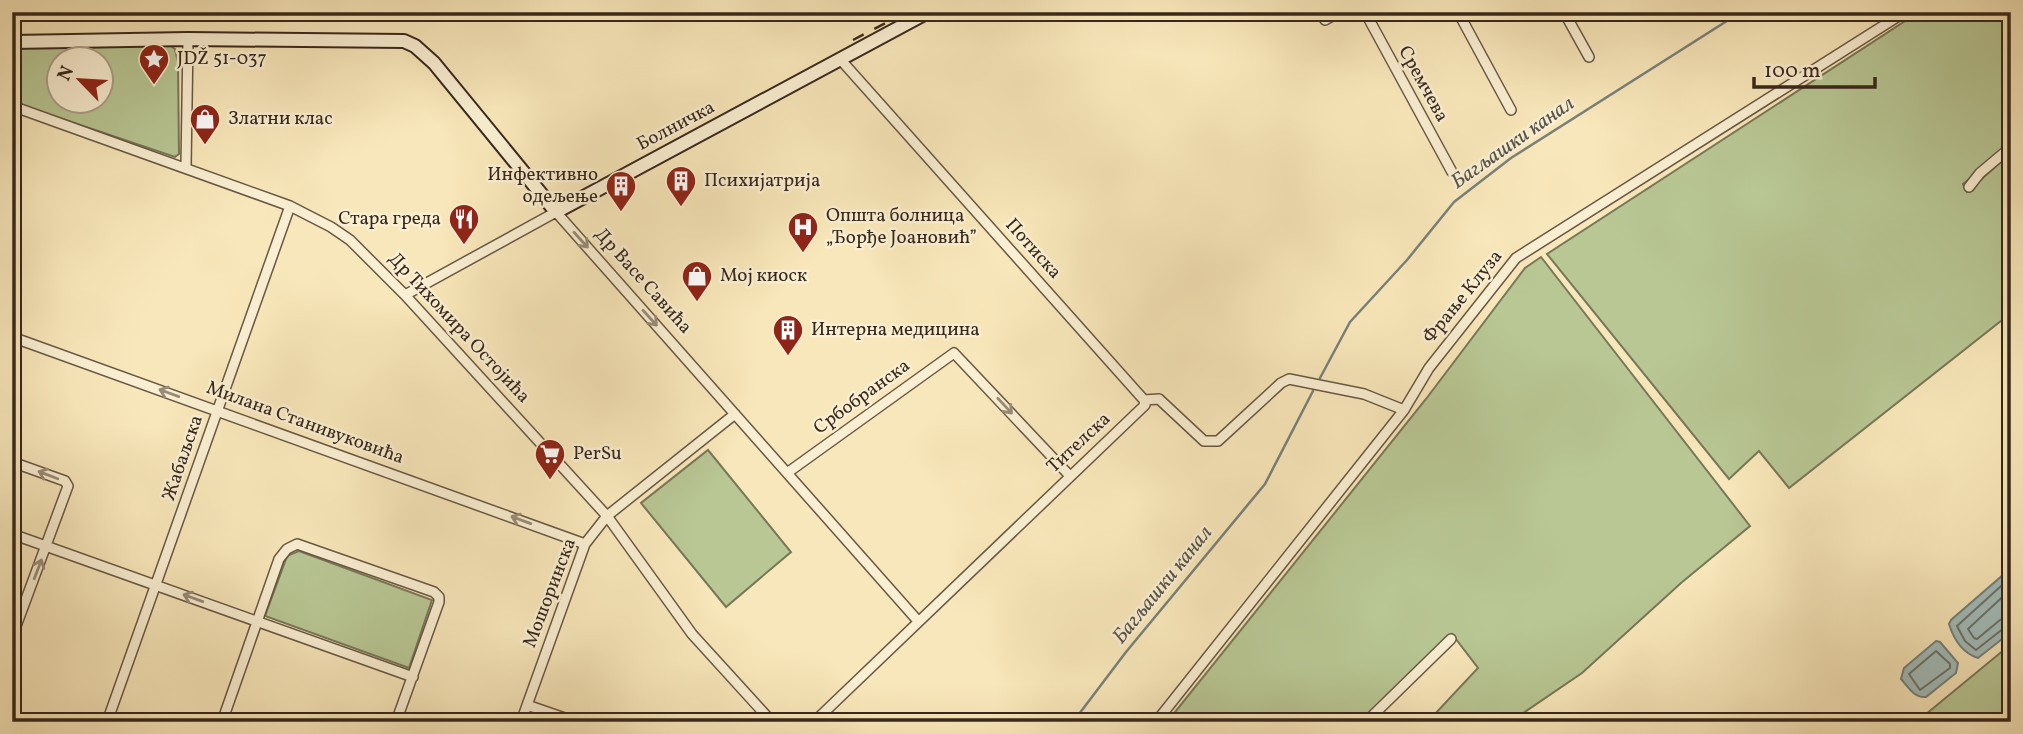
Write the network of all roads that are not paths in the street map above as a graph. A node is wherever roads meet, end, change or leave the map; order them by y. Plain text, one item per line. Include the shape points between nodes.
1 (928, 12) edge
2 (1339, 12) edge
3 (1365, 12) edge
4 (1458, 12) edge
5 (1564, 12) edge
6 (1905, 12) edge
7 (1325, 20) dead end
8 (188, 38) junction
9 (12, 42) edge
10 (1589, 57) dead end
11 (840, 59) junction
12 (12, 106) edge
13 (1511, 110) dead end
14 (2011, 147) edge
15 (186, 167) junction
16 (1451, 172) dead end
17 (1969, 187) dead end
18 (290, 206) junction
19 (556, 212) junction
20 (405, 295) junction
21 (12, 337) edge
22 (1144, 400) junction
23 (218, 410) junction
24 (1404, 410) junction
25 (735, 414) junction
26 (12, 461) edge
27 (787, 473) junction
28 (1070, 476) junction
29 (607, 516) junction
30 (12, 534) edge
31 (585, 544) junction
32 (47, 546) junction
33 (156, 585) junction
34 (257, 621) junction
35 (918, 621) junction
36 (12, 637) edge
37 (1451, 639) dead end
38 (413, 677) junction
39 (527, 705) junction
40 (400, 721) edge
41 (107, 722) edge
42 (222, 722) edge
43 (521, 722) edge
44 (576, 722) edge
45 (772, 722) edge
46 (814, 722) edge
47 (1156, 722) edge
48 (1366, 722) edge

1 - 11 street, Болничка
2 - 7 street
3 - 16 street, Сремчева
4 - 13 street
5 - 10 street
6 - 24 street, Фрање Клуза via 1516,258 1429,368
8 - 9 street, Др Васе Савића
8 - 15 street
8 - 19 street, Др Васе Савића via 408,42 434,63
11 - 19 street, Болничка
11 - 22 street, Потиска
12 - 15 street, Др Тихомира Остојића
14 - 17 street
15 - 18 street, Др Тихомира Остојића
18 - 20 street, Др Тихомира Остојића via 350,240
18 - 23 street, Жабаљска
19 - 20 street, Болничка
19 -> 25 street, Др Васе Савића
20 - 29 street, Др Тихомира Остојића
23 -> 21 street, Милана Станивуковића
22 - 24 street via 1159,400 1212,443 1289,379 1364,394
22 - 28 street, Тителска via 1145,405
31 -> 23 street, Милана Станивуковића
23 - 33 street, Жабаљска
24 - 47 street, Фрање Клуза
25 - 27 street, Др Васе Савића
25 - 29 street, Мошоринска
32 -> 26 street via 67,483
27 -> 28 street, Србобранска via 951,354 958,355
27 - 35 street, Др Васе Савића
28 - 35 street, Тителска
29 - 31 street, Мошоринска
29 - 45 street, Др Тихомира Остојића via 692,634
30 - 32 street
31 - 39 street, Мошоринска
32 - 33 street
36 -> 32 street
34 -> 33 street
33 - 41 street, Жабаљска
34 - 38 street
34 - 38 street via 282,554 297,544 434,592 439,602
34 - 42 street
35 - 46 street, Тителска
37 - 48 street
38 - 40 street
39 - 43 street, Мошоринска
39 - 44 street

